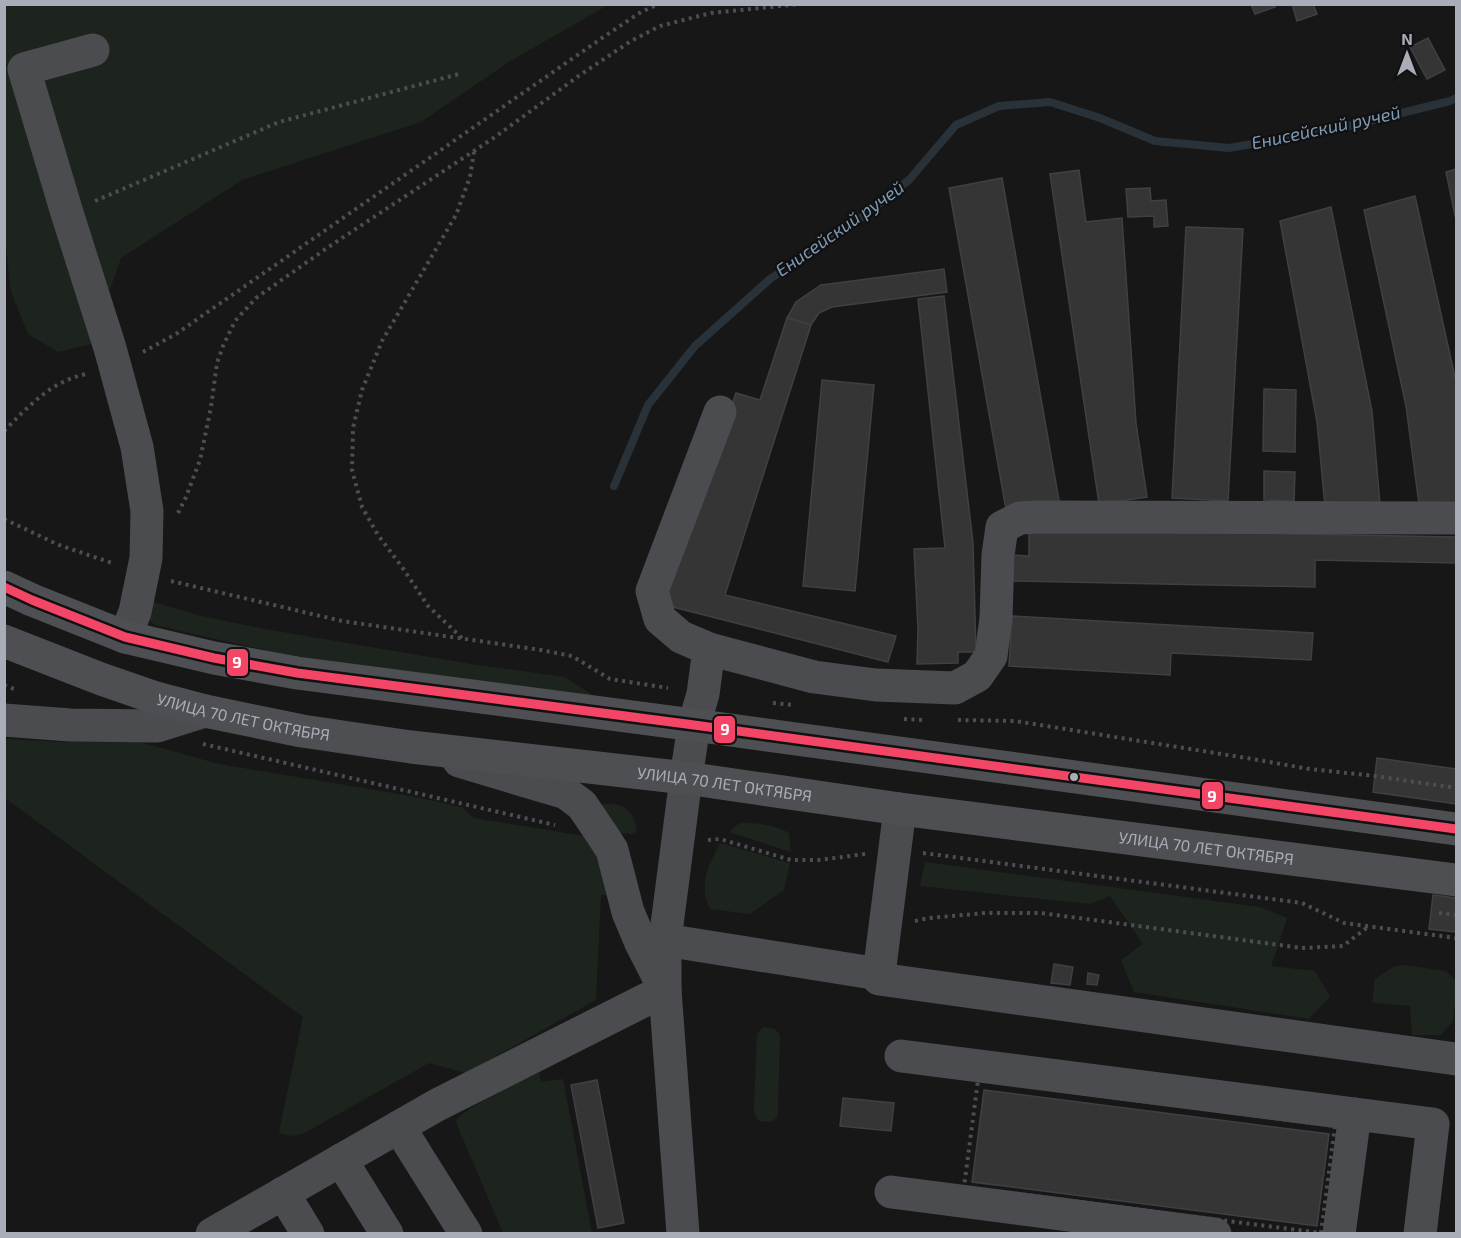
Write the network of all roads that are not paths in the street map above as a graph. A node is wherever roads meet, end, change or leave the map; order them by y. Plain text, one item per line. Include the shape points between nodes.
1 (93, 50) dead end
2 (720, 412) dead end
3 (1456, 518) edge
4 (4, 587) edge
5 (125, 637) junction
6 (4, 641) edge
7 (709, 649) junction
8 (205, 711) junction
9 (4, 720) edge
10 (694, 725) junction
11 (411, 747) junction
12 (686, 778) junction
13 (900, 809) junction
14 (1456, 829) edge
15 (1456, 880) edge
16 (665, 940) junction
17 (879, 978) dead end
18 (665, 990) junction
19 (901, 1056) dead end
20 (1456, 1059) edge
21 (1355, 1114) junction
22 (399, 1127) junction
23 (341, 1160) junction
24 (891, 1192) dead end
25 (283, 1193) junction
26 (222, 1231) edge
27 (308, 1233) edge
28 (387, 1233) edge
29 (466, 1233) edge
30 (683, 1233) edge
31 (1215, 1233) edge
32 (1340, 1233) edge
33 (1420, 1233) edge

1 - 5 street via 24,69 137,447 147,511 146,558 135,612
2 - 7 street via 652,591 660,620 681,637
3 - 7 street via 1020,518 1002,527 992,657 977,676 955,688 876,685 814,677
4 - 5 main road
5 - 10 main road via 297,673
6 - 8 main road, УЛИЦА 70 ЛЕТ ОКТЯБРЯ via 101,679
7 - 10 street
8 - 9 street via 158,726
8 - 11 main road, УЛИЦА 70 ЛЕТ ОКТЯБРЯ via 302,731
10 - 12 street
10 - 14 main road
11 - 12 main road, УЛИЦА 70 ЛЕТ ОКТЯБРЯ
11 - 18 street via 566,793 582,805 612,850 628,912
12 - 13 main road, УЛИЦА 70 ЛЕТ ОКТЯБРЯ
12 - 16 street
13 - 15 main road, УЛИЦА 70 ЛЕТ ОКТЯБРЯ
13 - 16 street via 879,974
16 - 18 street
17 - 20 street
18 - 22 street
18 - 30 street
19 - 21 street
21 - 32 street
21 - 33 street via 1433,1124
22 - 23 street
22 - 29 street
23 - 25 street
23 - 28 street
24 - 31 street
25 - 26 street
25 - 27 street

